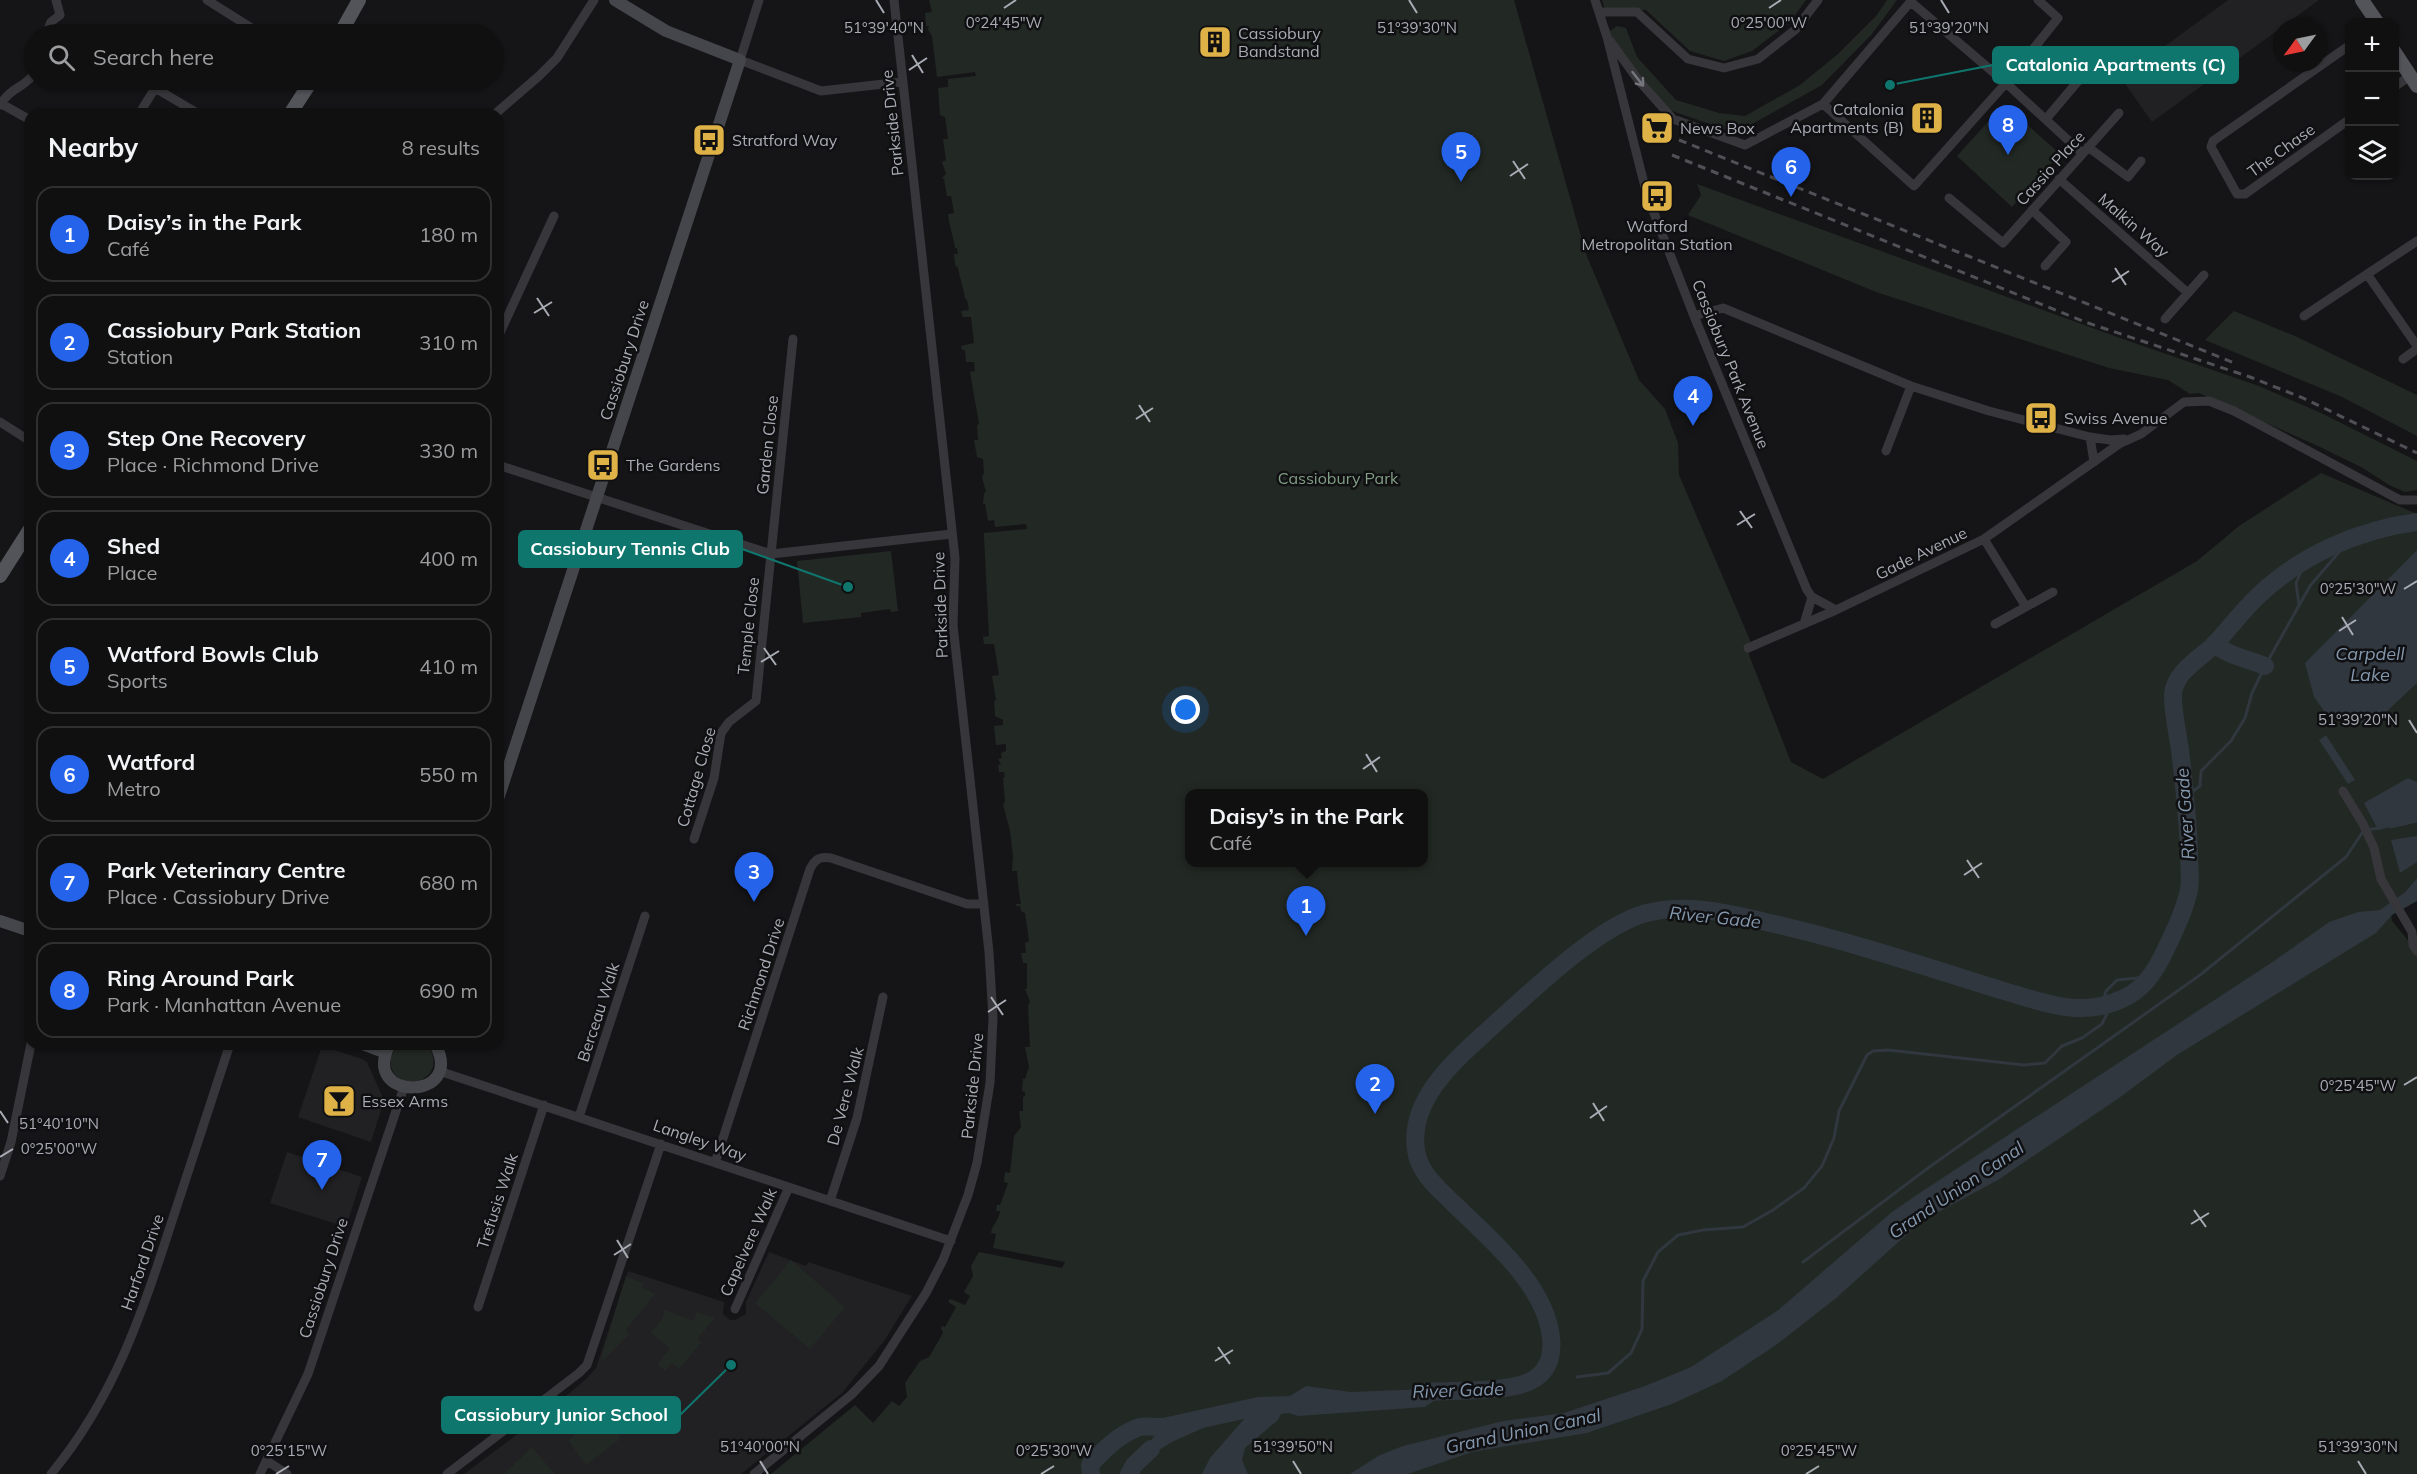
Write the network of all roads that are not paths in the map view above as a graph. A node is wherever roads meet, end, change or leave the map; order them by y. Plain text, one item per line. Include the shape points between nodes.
1 (56, 0) edge
2 (207, 0) edge
3 (359, 0) edge
4 (594, 0) edge
5 (615, 0) edge
6 (759, 0) edge
7 (894, 0) edge
8 (1594, 0) edge
9 (1818, 0) edge
10 (2038, 0) edge
11 (2362, 0) edge
12 (1912, 1) edge
13 (1599, 12) junction
14 (2374, 18) edge
15 (50, 24) edge
16 (245, 24) edge
17 (346, 24) edge
18 (1606, 37) junction
19 (2345, 48) edge
20 (2399, 58) edge
21 (740, 60) junction
22 (2090, 67) dead end
23 (2414, 81) edge
24 (902, 82) junction
25 (24, 83) edge
26 (2006, 83) junction
27 (2399, 86) edge
28 (154, 90) edge
29 (166, 90) edge
30 (306, 90) edge
31 (0, 103) edge
32 (1823, 104) junction
33 (143, 108) edge
34 (191, 108) edge
35 (294, 108) edge
36 (502, 108) edge
37 (2119, 113) dead end
38 (24, 117) edge
39 (2046, 119) junction
40 (2345, 122) edge
41 (2085, 150) junction
42 (2141, 161) dead end
43 (2059, 180) junction
44 (1949, 198) dead end
45 (2032, 210) junction
46 (554, 216) dead end
47 (2417, 241) edge
48 (2045, 266) dead end
49 (2367, 274) junction
50 (2204, 275) dead end
51 (2188, 293) junction
52 (1694, 316) junction
53 (2304, 316) dead end
54 (2165, 319) dead end
55 (504, 324) edge
56 (793, 339) dead end
57 (2417, 348) edge
58 (2403, 359) dead end
59 (1911, 386) junction
60 (0, 422) edge
61 (24, 437) edge
62 (2090, 437) junction
63 (2129, 438) junction
64 (1886, 451) dead end
65 (2094, 462) junction
66 (504, 467) edge
67 (596, 498) junction
68 (2417, 500) edge
69 (952, 534) junction
70 (24, 538) edge
71 (1984, 539) junction
72 (771, 554) junction
73 (0, 576) edge
74 (2053, 592) dead end
75 (1812, 597) junction
76 (2026, 607) junction
77 (1836, 610) junction
78 (1804, 624) junction
79 (1995, 624) dead end
80 (1748, 648) dead end
81 (756, 701) joint
82 (504, 781) edge
83 (2343, 791) dead end
84 (694, 838) dead end
85 (984, 904) junction
86 (645, 916) dead end
87 (0, 921) edge
88 (24, 929) edge
89 (2414, 930) edge
90 (2417, 951) edge
91 (883, 997) dead end
92 (30, 1050) edge
93 (228, 1050) edge
94 (388, 1050) edge
95 (438, 1050) edge
96 (439, 1071) junction
97 (404, 1087) junction
98 (544, 1105) junction
99 (579, 1117) junction
100 (661, 1144) junction
101 (715, 1163) junction
102 (0, 1176) edge
103 (789, 1187) junction
104 (830, 1201) junction
105 (951, 1241) junction
106 (477, 1307) dead end
107 (735, 1309) dead end
108 (267, 1461) junction
109 (51, 1474) edge
110 (260, 1474) edge
111 (287, 1474) edge
112 (447, 1474) edge
113 (754, 1474) edge

1 - 15 street via 60,15
2 - 16 street
3 - 17 main road
4 - 36 street via 557,58
5 - 21 street via 666,31
6 - 21 street, Cassiobury Drive
7 - 24 street, Parkside Drive
8 - 13 street, Cassiobury Park Avenue
9 - 13 street via 1795,30 1758,59 1724,68 1688,59 1637,12
10 - 26 street via 2058,18
11 - 14 main road
12 - 26 street
12 - 32 street
13 - 18 street, Cassiobury Park Avenue
18 -> 32 street via 1673,119 1745,145
18 - 52 street, Cassiobury Park Avenue via 1647,195
19 - 40 street, The Chase via 2213,141 2211,147 2237,194 2245,194
20 - 23 main road
21 - 24 street via 821,91
21 - 67 street, Cassiobury Drive
22 - 39 street
23 - 27 street
24 - 69 street, Parkside Drive
25 - 31 street
26 - 32 street via 1914,186
26 - 39 street
28 - 33 street
29 - 34 street
30 - 35 main road
31 - 38 street
37 - 41 street, Cassio Place
39 - 41 street
41 - 42 street via 2128,177
41 - 43 street, Cassio Place
43 - 45 street, Cassio Place
43 - 51 street, Malkin Way
44 - 45 street, Cassio Place via 2003,243
45 - 48 street via 2066,242
46 - 55 street
47 - 49 street
49 - 53 street
49 - 57 street
50 - 51 street
51 - 54 street
52 - 59 street via 1723,308
52 - 75 street, Cassiobury Park Avenue
56 - 72 street, Garden Close
57 - 58 street
59 - 62 street
59 - 64 street
60 - 61 street
62 - 63 street
62 - 65 street
63 - 65 street, Gade Avenue
63 - 68 street, Gade Avenue via 2141,434 2184,402 2209,401 2400,500
65 - 71 street, Gade Avenue
66 - 67 street
67 - 72 street
67 - 82 street, Cassiobury Drive
69 - 72 street
69 - 85 street, Parkside Drive via 953,626
70 - 73 main road
71 - 76 street
71 - 77 street, Gade Avenue
72 - 81 street, Temple Close
74 - 76 street
75 - 77 street
75 - 78 street
76 - 79 street
77 - 78 street, Gade Avenue
78 - 80 street, Gade Avenue
81 - 84 street, Cottage Close via 721,733 714,778
83 - 89 street via 2374,848 2381,879
85 - 101 street, Richmond Drive via 967,904 831,858 816,860
85 - 105 street, Parkside Drive via 993,1018 990,1083 977,1163
86 - 99 street, Berceau Walk
87 - 88 street
89 - 90 street via 2413,945
91 - 104 street, De Vere Walk via 857,1118
92 - 102 street
93 - 109 street, Harford Drive via 129,1344 96,1411
94 - 97 street via 385,1062 390,1078
95 - 96 street
96 - 97 street via 428,1084
96 - 98 street, Langley Way
97 - 108 street, Cassiobury Drive via 308,1374
98 - 99 street, Langley Way
98 - 106 street, Trefusis Walk
99 - 100 street, Langley Way
100 - 101 street, Langley Way
100 - 112 street via 587,1365
101 - 103 street, Langley Way
103 - 104 street, Langley Way
103 - 107 street, Capelvere Walk
104 - 105 street, Langley Way
105 - 113 street, Parkside Drive via 926,1293 879,1366 858,1389
108 - 110 street, Cassiobury Drive
108 - 111 street

